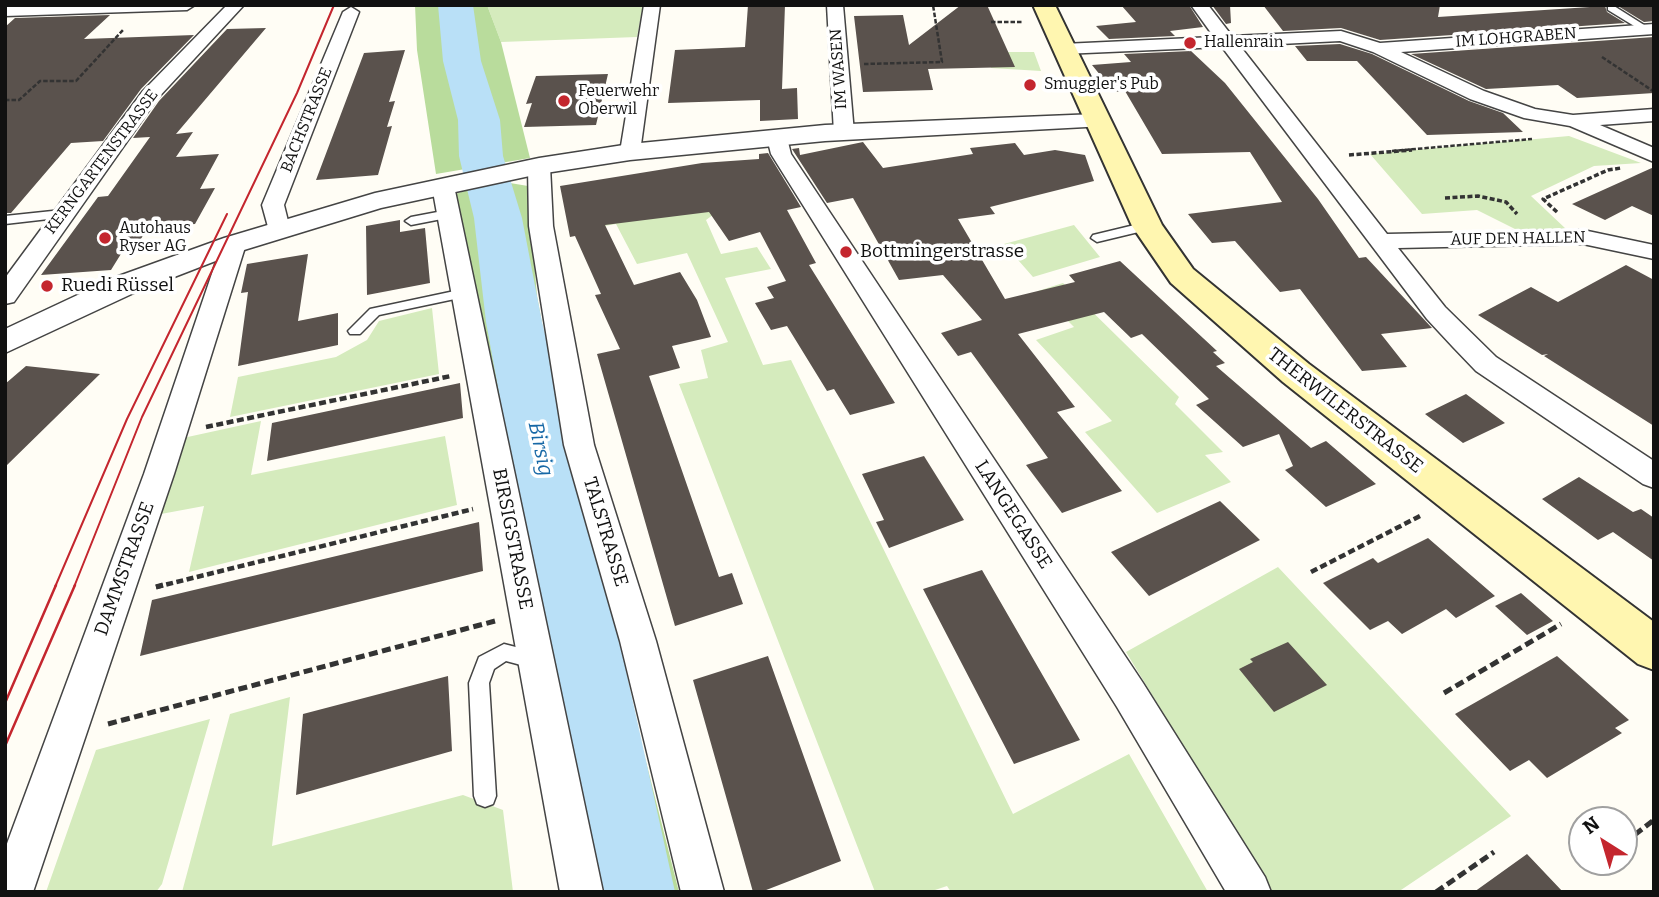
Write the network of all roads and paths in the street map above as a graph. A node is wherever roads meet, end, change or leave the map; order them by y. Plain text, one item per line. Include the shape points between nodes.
1 (187, 5) edge
2 (236, 5) edge
3 (652, 5) edge
4 (835, 5) edge
5 (933, 5) edge
6 (1044, 5) edge
7 (1222, 5) edge
8 (113, 6) edge
9 (145, 6) edge
10 (1200, 6) edge
11 (1611, 8) dead end
12 (5, 11) edge
13 (351, 12) dead end
14 (936, 22) junction
15 (945, 22) dead end
16 (1650, 30) edge
17 (1570, 35) junction
18 (1227, 40) junction
19 (1379, 48) junction
20 (1063, 49) junction
21 (839, 64) junction
22 (1654, 92) edge
23 (5, 100) edge
24 (1654, 115) edge
25 (1096, 121) junction
26 (1573, 121) junction
27 (844, 133) junction
28 (777, 138) junction
29 (1540, 139) dead end
30 (630, 152) junction
31 (1654, 156) edge
32 (1317, 157) junction
33 (539, 166) junction
34 (1631, 167) dead end
35 (443, 186) junction
36 (1446, 198) dead end
37 (62, 214) junction
38 (448, 214) junction
39 (5, 220) edge
40 (411, 221) dead end
41 (1147, 226) junction
42 (278, 229) junction
43 (1583, 237) junction
44 (1097, 238) dead end
45 (1539, 238) junction
46 (1381, 241) junction
47 (234, 244) junction
48 (1654, 252) edge
49 (464, 293) junction
50 (5, 296) edge
51 (355, 331) dead end
52 (5, 342) edge
53 (479, 371) junction
54 (172, 434) junction
55 (1654, 476) edge
56 (505, 501) junction
57 (1417, 519) dead end
58 (1311, 572) dead end
59 (115, 597) junction
60 (1595, 604) junction
61 (527, 613) junction
62 (1654, 649) edge
63 (536, 660) junction
64 (1444, 692) dead end
65 (66, 735) junction
66 (485, 796) dead end
67 (1654, 820) edge
68 (1638, 832) edge
69 (1494, 852) dead end
70 (11, 892) edge
71 (582, 892) edge
72 (703, 892) edge
73 (1250, 892) edge
74 (1436, 892) edge

1 - 9 street
2 - 37 street, KERNGARTENSTRASSE via 150,95
3 - 30 street
4 - 21 street, IM WASEN
5 - 14 path
6 - 20 main road
7 - 10 street
8 - 9 street
8 - 12 street
9 - 23 path via 76,81 40,81 19,100
10 - 18 street
11 - 16 lane
13 - 42 street, BACHSTRASSE via 273,205
14 - 15 path
14 - 21 path via 942,62
16 - 17 street, IM LOHGRABEN
17 - 19 street, IM LOHGRABEN
17 - 22 path
18 - 19 street via 1327,35
18 - 20 street
18 - 32 street
19 - 26 street via 1498,104
20 - 25 main road
21 - 27 street, IM WASEN
24 - 26 street
25 - 27 street
25 - 41 main road, THERWILERSTRASSE
26 - 31 street
27 - 28 street
28 - 30 street
28 - 73 street, LANGEGASSE via 781,154 1130,695
29 - 32 path
30 - 33 street
32 - 46 street
33 - 35 street
33 - 72 street, TALSTRASSE via 541,226 579,444 638,641
34 - 43 path via 1608,170 1543,199
35 - 38 street, BIRSIGSTRASSE
35 - 42 street
36 - 45 path via 1478,196 1506,202
37 - 39 lane
37 - 50 street, KERNGARTENSTRASSE
38 - 40 lane
38 - 49 street, BIRSIGSTRASSE
41 - 44 lane
41 - 60 main road, THERWILERSTRASSE via 1182,276 1203,296
42 - 47 street
43 - 45 street, AUF DEN HALLEN
43 - 48 street, AUF DEN HALLEN
45 - 46 street, AUF DEN HALLEN
46 - 55 street via 1436,313 1486,364
47 - 52 street via 127,284
47 - 54 street, DAMMSTRASSE
49 - 51 lane via 375,312
49 - 53 street, BIRSIGSTRASSE
53 - 54 path
53 - 56 street, BIRSIGSTRASSE
54 - 59 street, DAMMSTRASSE
56 - 59 path
56 - 61 street, BIRSIGSTRASSE
57 - 58 path
59 - 65 street, DAMMSTRASSE
60 - 62 main road, THERWILERSTRASSE
60 - 64 path
61 - 63 street, BIRSIGSTRASSE
61 - 65 path
63 - 66 lane via 503,652 486,663 479,683
63 - 71 street, BIRSIGSTRASSE
65 - 70 street, DAMMSTRASSE
67 - 68 path
69 - 74 path

